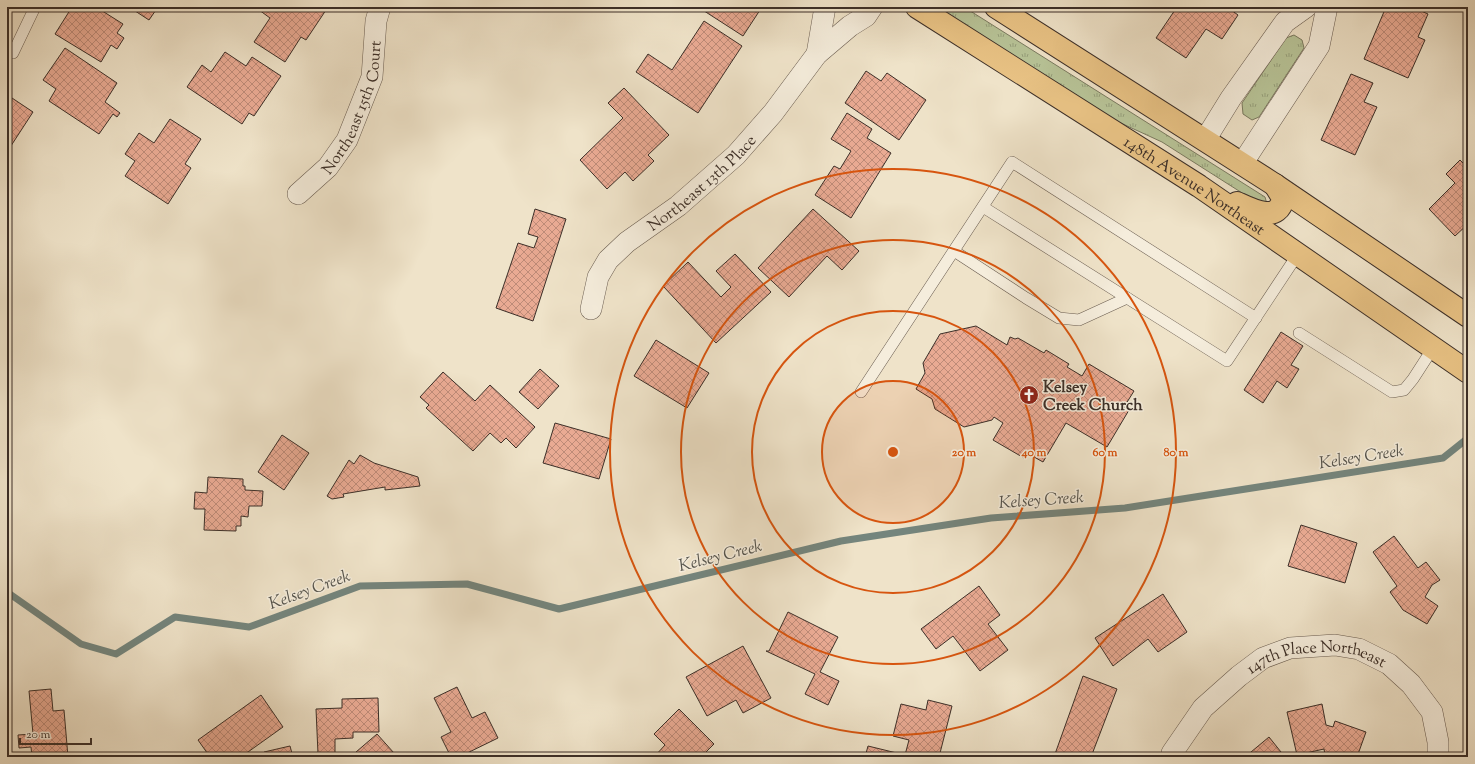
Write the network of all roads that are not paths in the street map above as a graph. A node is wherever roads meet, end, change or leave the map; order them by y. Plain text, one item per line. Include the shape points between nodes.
1 (35, 7) edge
2 (380, 7) edge
3 (825, 7) edge
4 (872, 7) edge
5 (917, 7) edge
6 (996, 7) edge
7 (1306, 7) edge
8 (1327, 7) edge
9 (13, 53) dead end
10 (817, 54) junction
11 (1204, 140) junction
12 (1242, 164) junction
13 (1275, 185) junction
14 (1199, 186) junction
15 (298, 194) dead end
16 (983, 207) junction
17 (954, 251) junction
18 (1298, 254) junction
19 (1126, 298) junction
20 (591, 309) dead end
21 (1468, 316) edge
22 (1256, 318) junction
23 (1299, 333) dead end
24 (1433, 348) junction
25 (1468, 372) edge
26 (861, 392) dead end
27 (1172, 753) dead end
28 (1438, 757) edge

1 - 9 lane
2 - 15 street, Northeast 15th Court via 376,21 372,77 347,140 328,167
3 - 10 street, Northeast 13th Place
4 - 10 street, Northeast 13th Place via 866,16
5 - 14 main road, 148th Avenue Northeast
6 - 11 main road
7 - 11 street via 1285,22
8 - 12 street via 1319,46
10 - 20 street, Northeast 13th Place via 773,114 736,155 678,206 627,242 608,260 598,277
11 - 12 main road
12 - 13 main road
13 - 14 main road via 1283,198 1282,206 1268,214 1259,213
13 - 21 main road
14 - 18 main road, 148th Avenue Northeast
16 - 17 lane
16 - 19 lane
16 - 22 lane via 1012,162
17 - 19 lane via 1059,318 1079,320
17 - 26 lane
18 - 22 lane
18 - 24 main road, 148th Avenue Northeast
19 - 22 lane via 1228,361
23 - 24 lane via 1392,392 1404,390
24 - 25 main road, 148th Avenue Northeast
27 - 28 street, 147th Place Northeast via 1203,708 1263,658 1290,648 1335,645 1359,649 1389,664 1412,684 1432,712

